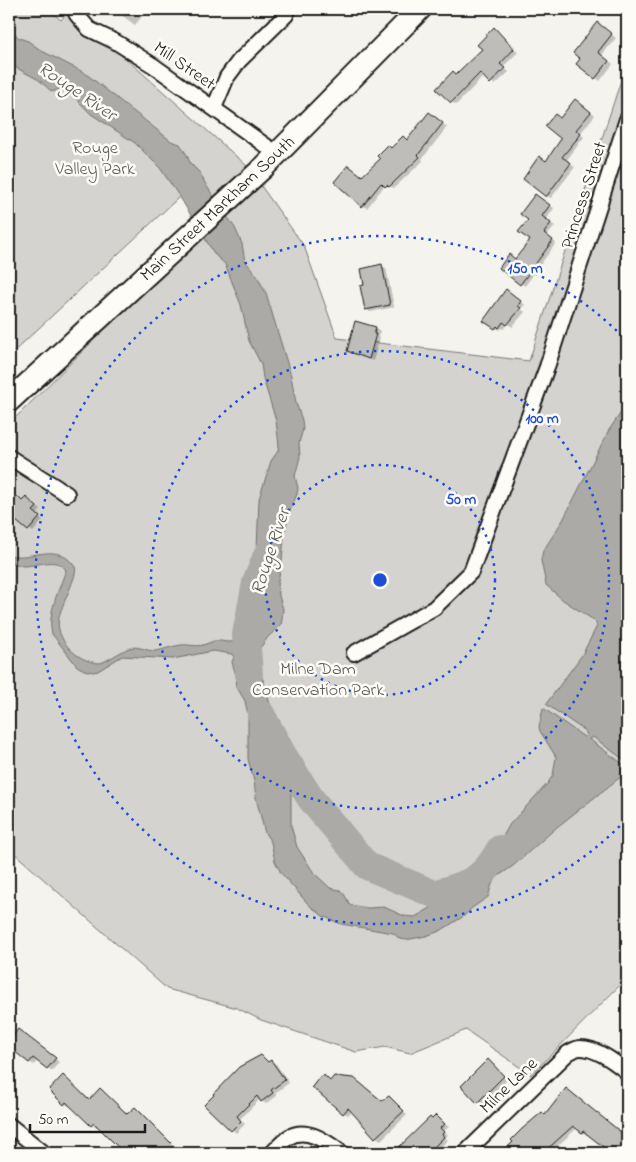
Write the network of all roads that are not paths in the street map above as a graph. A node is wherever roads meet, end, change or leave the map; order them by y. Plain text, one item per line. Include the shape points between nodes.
1 (74, 9) edge
2 (285, 9) edge
3 (420, 9) edge
4 (214, 108) junction
5 (627, 119) edge
6 (271, 159) junction
7 (9, 401) edge
8 (9, 458) edge
9 (67, 494) dead end
10 (354, 653) dead end
11 (627, 1072) edge
12 (9, 1125) edge
13 (44, 1153) edge
14 (272, 1153) edge
15 (342, 1153) edge
16 (465, 1153) edge

1 - 4 street, Mill Street via 89,29 154,66
2 - 4 street via 286,15 227,77
3 - 6 main road, Main Street Markham South
4 - 6 street, Mill Street
5 - 10 street, Princess Street via 547,367 471,572 434,608
6 - 7 main road, Main Street Markham South
8 - 9 street
11 - 16 street, Milne Lane via 610,1058 579,1048 568,1053
12 - 13 street
14 - 15 street via 290,1136 304,1133 321,1138

